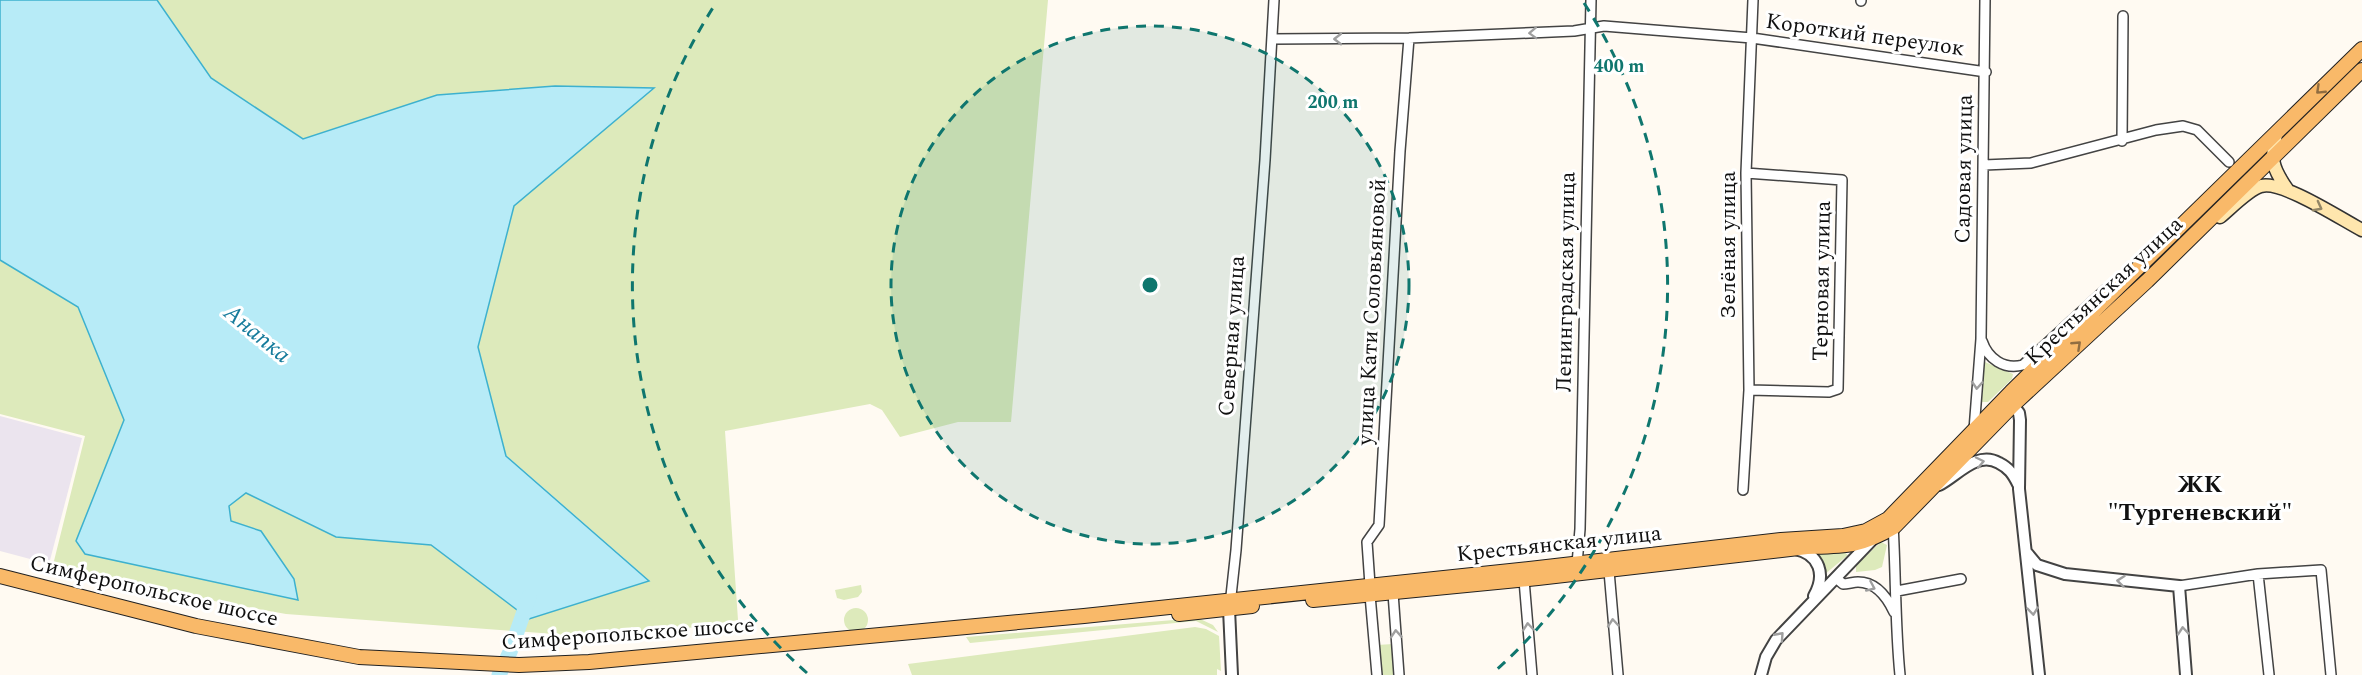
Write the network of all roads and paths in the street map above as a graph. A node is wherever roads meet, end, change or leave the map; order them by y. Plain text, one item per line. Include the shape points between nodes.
1 (1274, 0) edge
2 (1591, 0) edge
3 (1753, 0) edge
4 (1985, 0) edge
5 (2123, 16) dead end
6 (1591, 28) junction
7 (1409, 38) junction
8 (1752, 38) junction
9 (1272, 39) junction
10 (2362, 49) edge
11 (2362, 70) edge
12 (1986, 72) junction
13 (2276, 134) junction
14 (2122, 141) junction
15 (2271, 158) junction
16 (2229, 162) dead end
17 (1984, 165) junction
18 (1746, 173) junction
19 (2287, 189) junction
20 (2362, 230) edge
21 (2196, 232) junction
22 (2142, 265) junction
23 (1981, 339) junction
24 (1749, 390) junction
25 (2010, 401) junction
26 (1974, 430) junction
27 (1933, 488) junction
28 (2019, 489) junction
29 (1743, 490) dead end
30 (1892, 520) junction
31 (1872, 540) junction
32 (1792, 549) junction
33 (2027, 552) junction
34 (1576, 564) junction
35 (1609, 570) junction
36 (2258, 574) junction
37 (0, 576) edge
38 (1836, 578) junction
39 (1524, 579) junction
40 (1961, 579) dead end
41 (0, 585) edge
42 (2179, 586) junction
43 (1370, 590) junction
44 (1897, 591) junction
45 (1393, 593) junction
46 (1810, 603) junction
47 (1230, 604) junction
48 (1895, 614) junction
49 (467, 666) junction
50 (1232, 675) edge
51 (1377, 675) edge
52 (1399, 675) edge
53 (1532, 675) edge
54 (1618, 675) edge
55 (1761, 675) edge
56 (1900, 675) edge
57 (2039, 675) edge
58 (2186, 675) edge
59 (2269, 675) edge
60 (2331, 675) edge

1 - 9 street, Северная улица
2 - 6 street, Ленинградская улица
3 - 8 street, Зелёная улица
4 - 12 street, Садовая улица
5 - 14 street
6 -> 7 street, Короткий переулок
6 - 8 street, Короткий переулок
6 - 34 street, Ленинградская улица via 1580,529
7 -> 9 street, Короткий переулок
7 - 43 street, улица Кати Соловьяновой via 1379,525 1367,542
8 - 12 street, Короткий переулок
8 - 18 street, Зелёная улица
9 - 47 street, Северная улица
10 -> 13 main road, Крестьянская улица
11 - 15 main road, Крестьянская улица
12 - 17 street, Садовая улица
13 - 15 main road
13 - 22 main road, Крестьянская улица
14 - 16 street via 2183,126 2197,130
14 - 17 street via 2031,163
15 - 19 main road
15 - 21 main road, Крестьянская улица
17 - 23 street, Садовая улица
18 - 24 street, Зелёная улица
18 - 24 street, Терновая улица via 1842,180 1838,390
19 -> 20 main road
19 - 21 main road via 2269,185 2256,188
25 -> 21 main road, Крестьянская улица
22 - 23 street via 2105,290 2024,366 2006,366 1992,358
22 - 25 main road, Крестьянская улица
23 -> 26 street, Садовая улица
24 - 29 street, Зелёная улица
25 - 26 main road, Крестьянская улица
25 - 27 main road, Крестьянская улица
25 - 28 street via 2020,420
26 - 30 main road, Крестьянская улица
27 -> 28 street via 1969,464 1986,459 2009,468
27 - 30 main road, Крестьянская улица
28 - 33 street
30 - 31 main road, Крестьянская улица
30 - 34 main road, Крестьянская улица via 1843,536
30 - 44 street
31 - 32 main road, Крестьянская улица
31 - 38 street
32 - 35 main road, Крестьянская улица
32 - 46 street via 1813,556 1820,568 1817,590
42 -> 33 street via 2065,574 2037,565
33 -> 57 street
34 - 43 main road, Крестьянская улица
35 - 39 main road, Крестьянская улица
54 -> 35 street
36 - 42 street
36 - 59 street
36 - 60 street via 2321,570
37 - 49 main road, Симферопольское шоссе via 196,626 328,652
38 - 46 street
38 -> 48 street via 1843,584 1873,586 1889,600
39 - 45 main road, Крестьянская улица
53 -> 39 street
40 - 44 street
41 - 49 main road, Симферопольское шоссе via 177,628 302,652 387,665
58 -> 42 street
43 - 45 main road, Крестьянская улица
43 - 47 main road, Крестьянская улица
43 - 51 street, улица Кати Соловьяновой
44 - 48 street
52 -> 45 street
55 -> 46 street via 1770,647
47 - 49 main road, Симферопольское шоссе via 842,642 520,668
47 - 50 street, Северная улица
48 - 56 street

